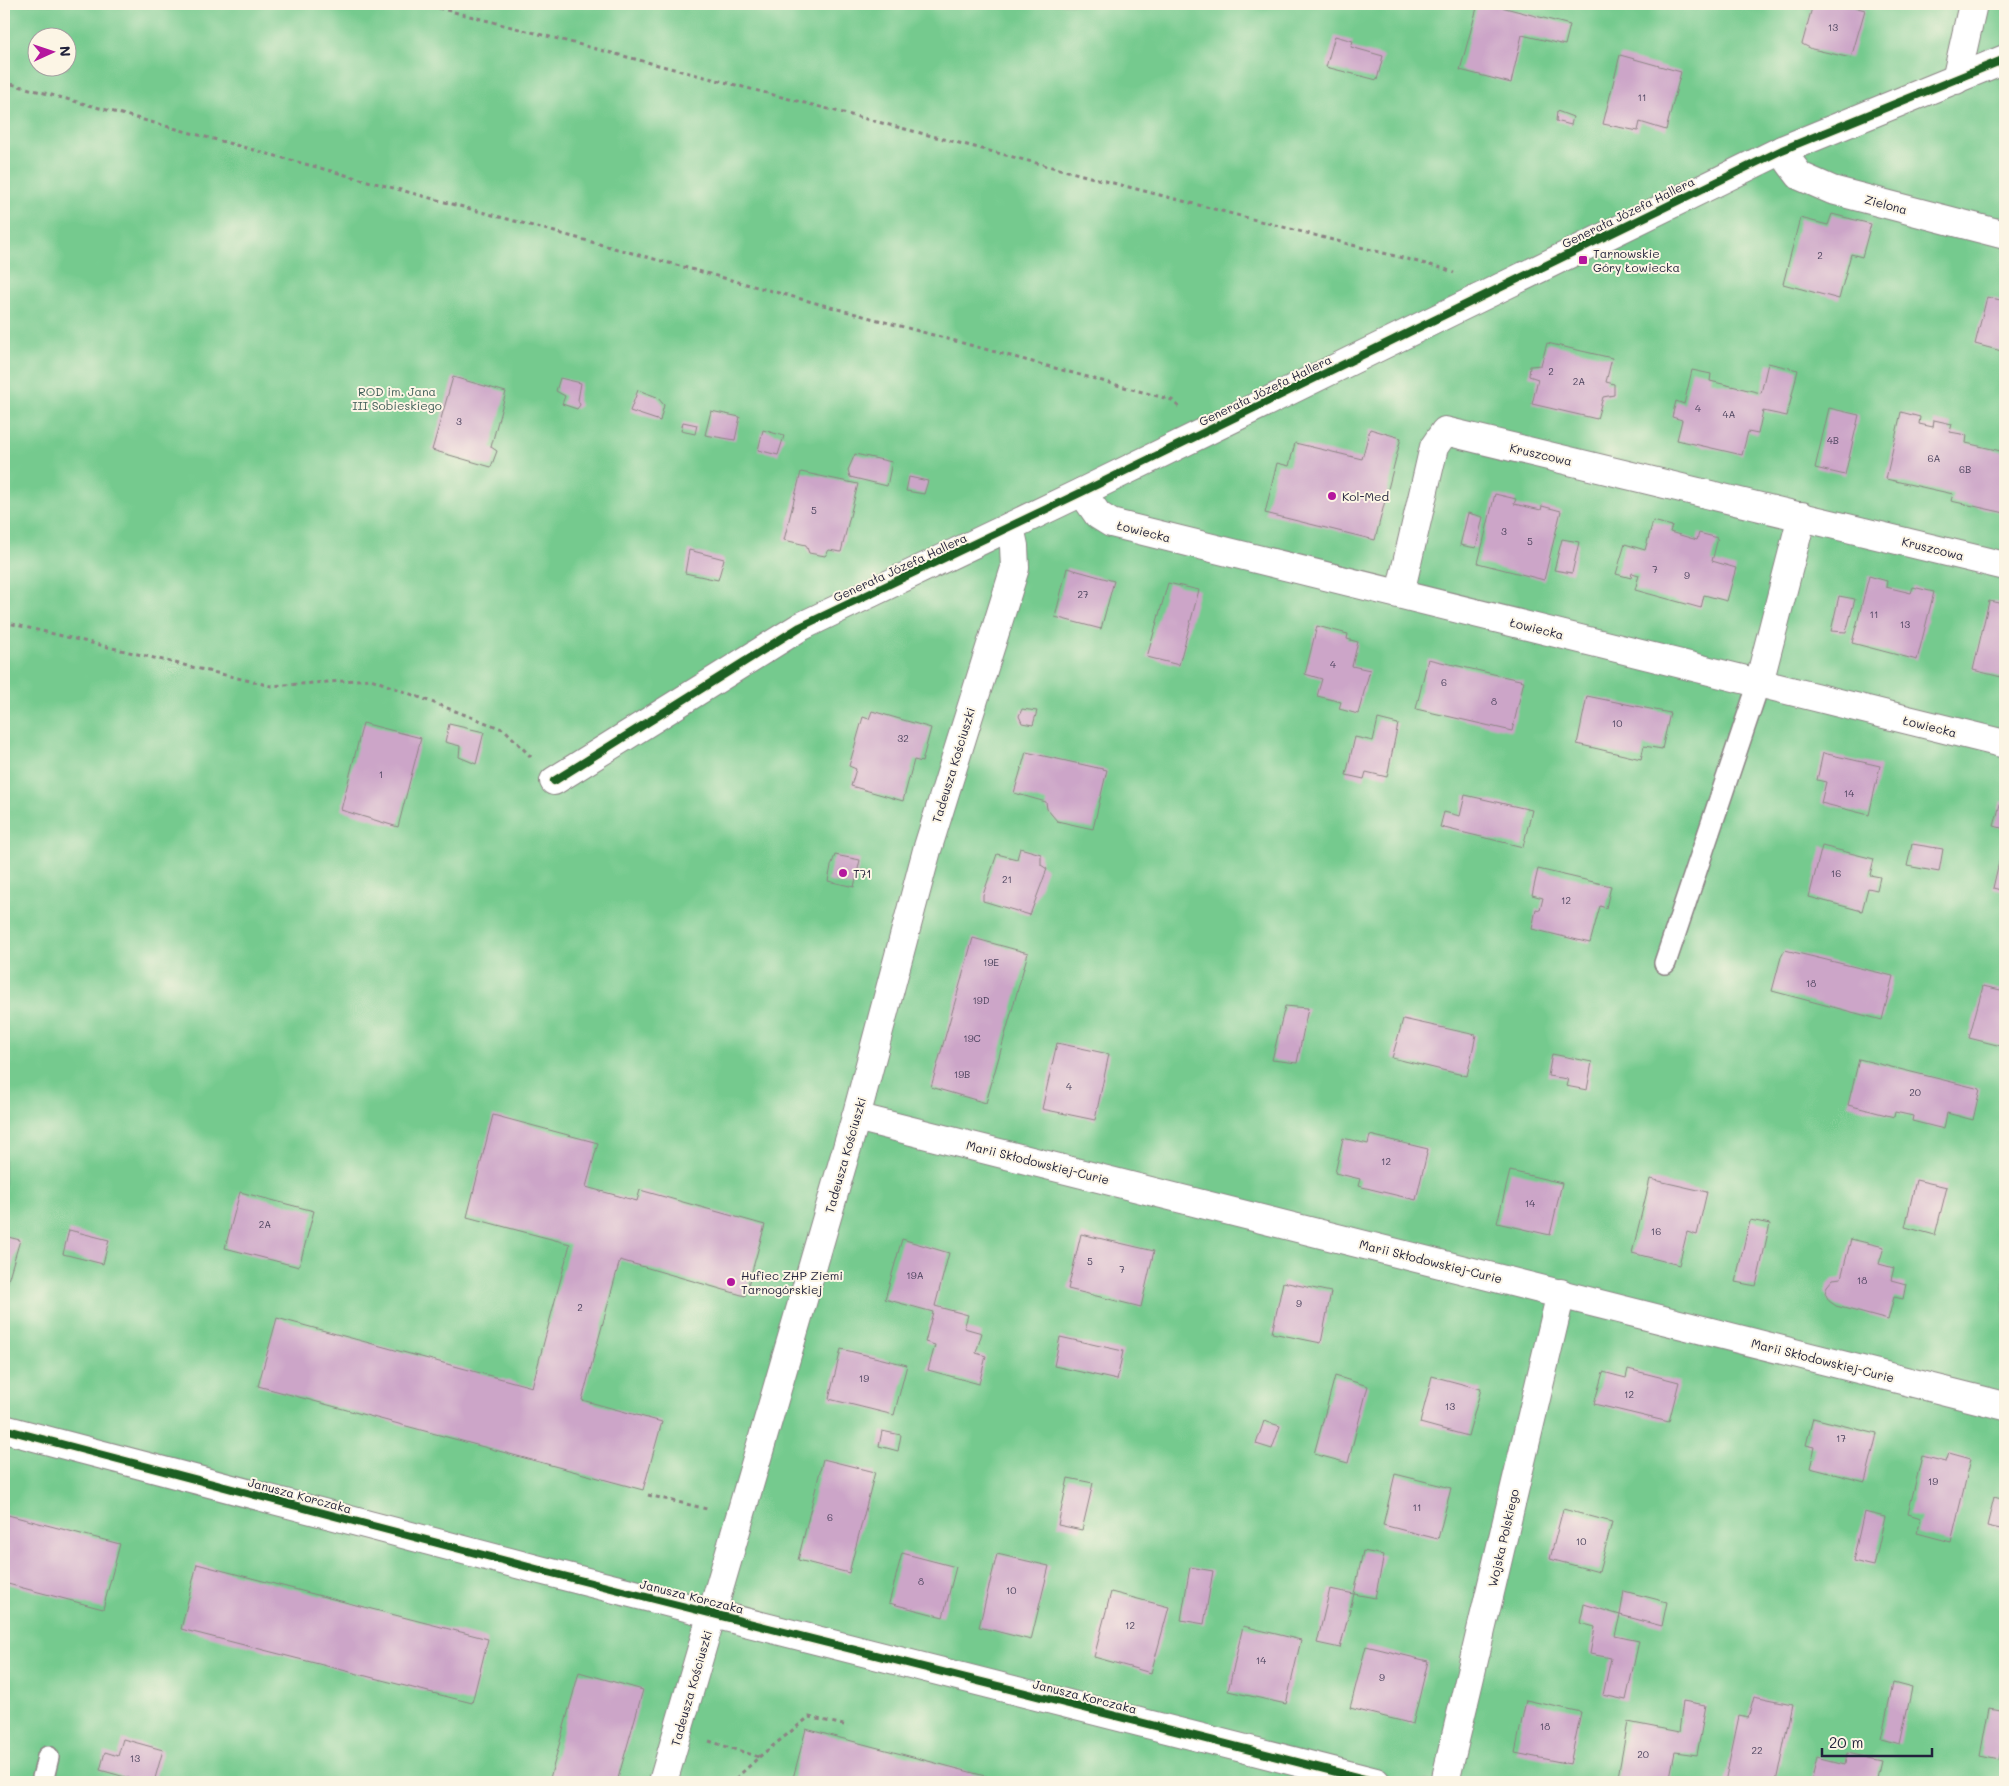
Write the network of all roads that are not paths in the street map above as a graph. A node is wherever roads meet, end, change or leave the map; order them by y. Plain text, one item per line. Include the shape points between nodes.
1 (1972, 4) edge
2 (2005, 59) edge
3 (1956, 80) junction
4 (1782, 150) junction
5 (2005, 235) edge
6 (1082, 492) junction
7 (1802, 516) junction
8 (1010, 527) junction
9 (2005, 566) edge
10 (1400, 593) junction
11 (1759, 683) junction
12 (2005, 744) edge
13 (554, 781) road end
14 (1666, 963) dead end
15 (856, 1117) junction
16 (1561, 1294) junction
17 (2005, 1406) edge
18 (4, 1429) edge
19 (713, 1613) junction
20 (48, 1757) dead end
21 (42, 1782) edge
22 (663, 1782) edge
23 (1376, 1782) edge
24 (1445, 1782) edge

1 - 3 street
2 - 3 street, Generała Józefa Hallera
3 - 4 street, Generała Józefa Hallera
4 - 5 street, Zielona via 1800,176 1832,190
4 - 6 street, Generała Józefa Hallera
6 - 8 street, Generała Józefa Hallera
6 - 10 street, Łowiecka via 1098,515 1111,523
7 - 9 street, Kruszcowa
7 - 10 street, Kruszcowa via 1445,431 1434,446
7 - 11 street
8 - 13 street, Generała Józefa Hallera via 800,627
8 - 15 street, Tadeusza Kościuszki via 1015,568 927,850
10 - 11 street, Łowiecka
11 - 12 street, Łowiecka
11 - 14 lane
15 - 16 street, Marii Skłodowskiej-Curie
15 - 19 street, Tadeusza Kościuszki
16 - 17 street, Marii Skłodowskiej-Curie
16 - 24 street, Wojska Polskiego
18 - 19 street, Janusza Korczaka
19 - 22 street, Tadeusza Kościuszki
19 - 23 street, Janusza Korczaka
20 - 21 lane

